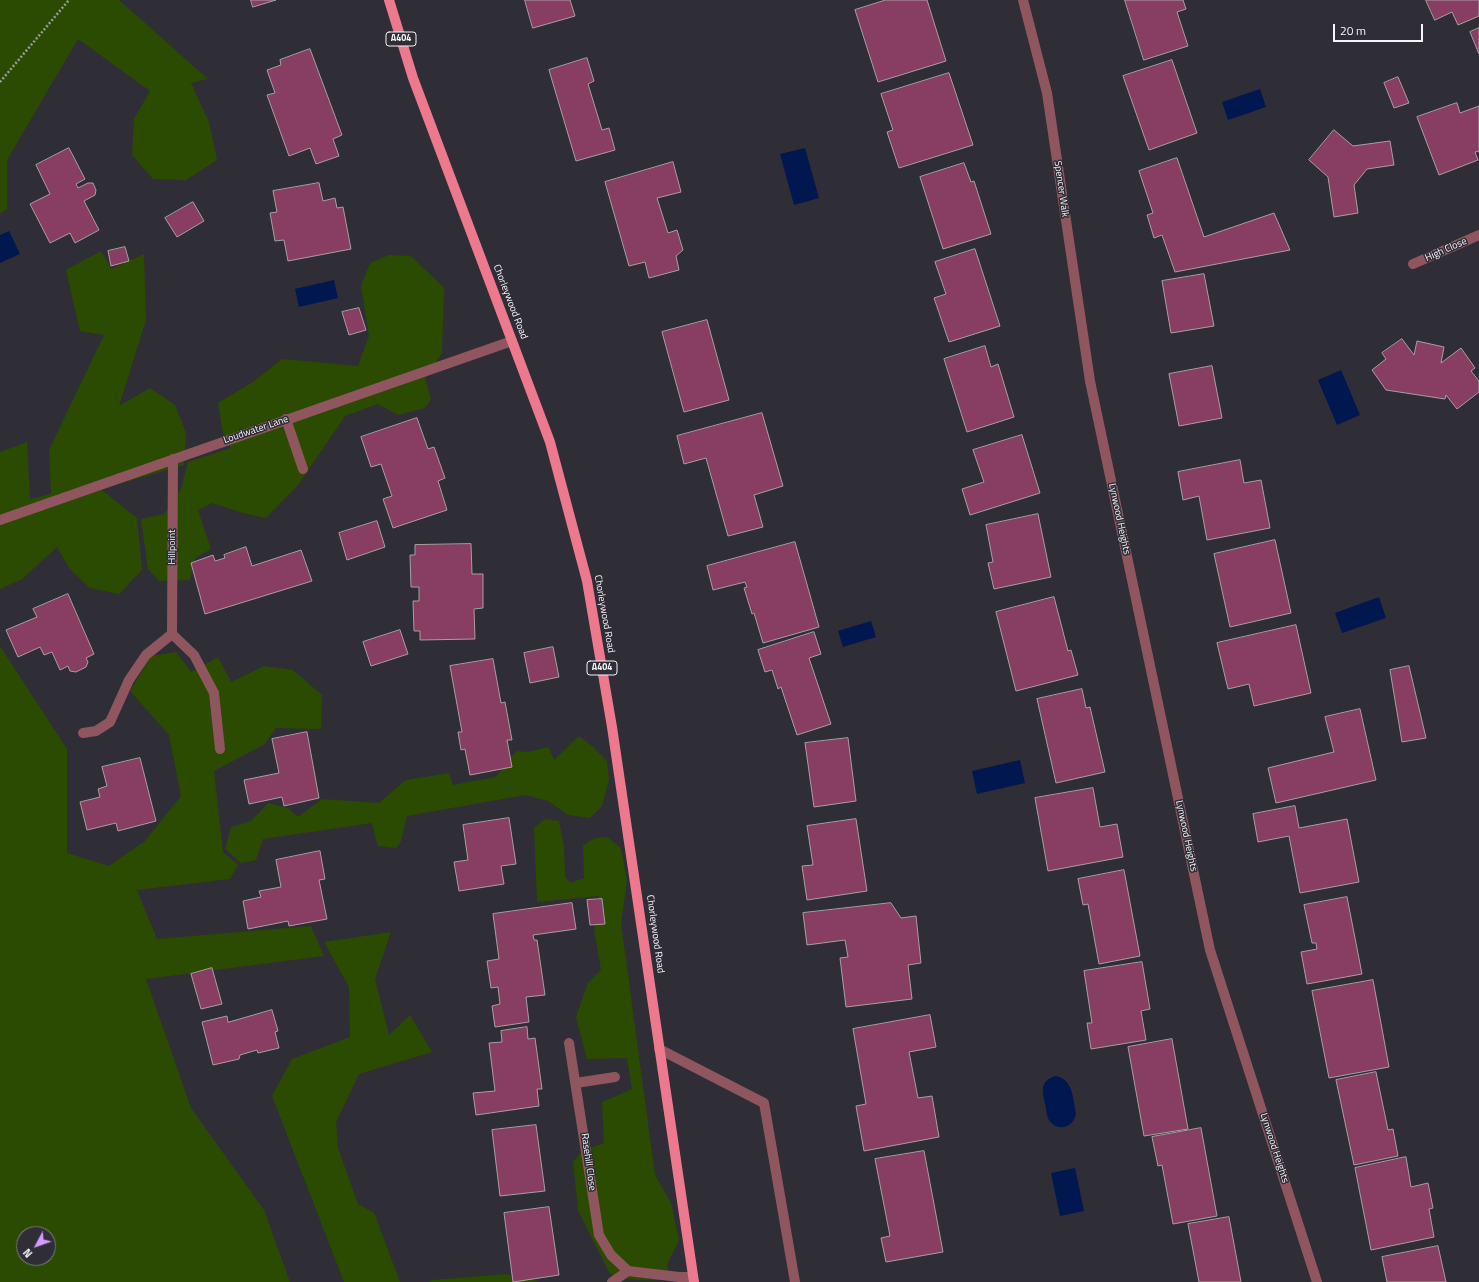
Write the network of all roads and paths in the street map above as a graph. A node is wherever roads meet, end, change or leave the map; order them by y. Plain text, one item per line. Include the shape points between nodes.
1 (69, 0) edge
2 (389, 0) edge
3 (1023, 0) edge
4 (0, 82) edge
5 (1479, 235) edge
6 (1413, 264) dead end
7 (512, 341) junction
8 (1090, 381) joint
9 (286, 419) junction
10 (174, 459) junction
11 (303, 469) dead end
12 (0, 520) edge
13 (172, 634) junction
14 (83, 733) dead end
15 (220, 748) dead end
16 (569, 1043) dead end
17 (659, 1049) junction
18 (615, 1076) dead end
19 (576, 1083) junction
20 (628, 1271) junction
21 (693, 1280) edge
22 (612, 1282) edge
23 (795, 1282) edge
24 (1317, 1282) edge

1 - 4 path
2 - 7 main road, Chorleywood Road / A404 via 413,78
3 - 8 street, Spencer Walk via 1047,93
5 - 6 street, High Close
7 - 9 street, Loudwater Lane
7 - 17 main road, Chorleywood Road / A404 via 550,442 587,581 612,727
8 - 24 street, Lynwood Heights via 1210,950
9 - 10 street, Loudwater Lane
9 - 11 street
10 - 12 street, Loudwater Lane
10 - 13 street, Hillpoint
13 - 14 street via 146,655 129,680 110,722 96,731
13 - 15 street via 194,655 214,693
16 - 19 street, Rasehill Close
17 - 21 main road, Chorleywood Road / A404
17 - 23 street via 764,1103
18 - 19 street
19 - 20 street, Rasehill Close via 598,1236 611,1255
20 - 21 street
20 - 22 street

